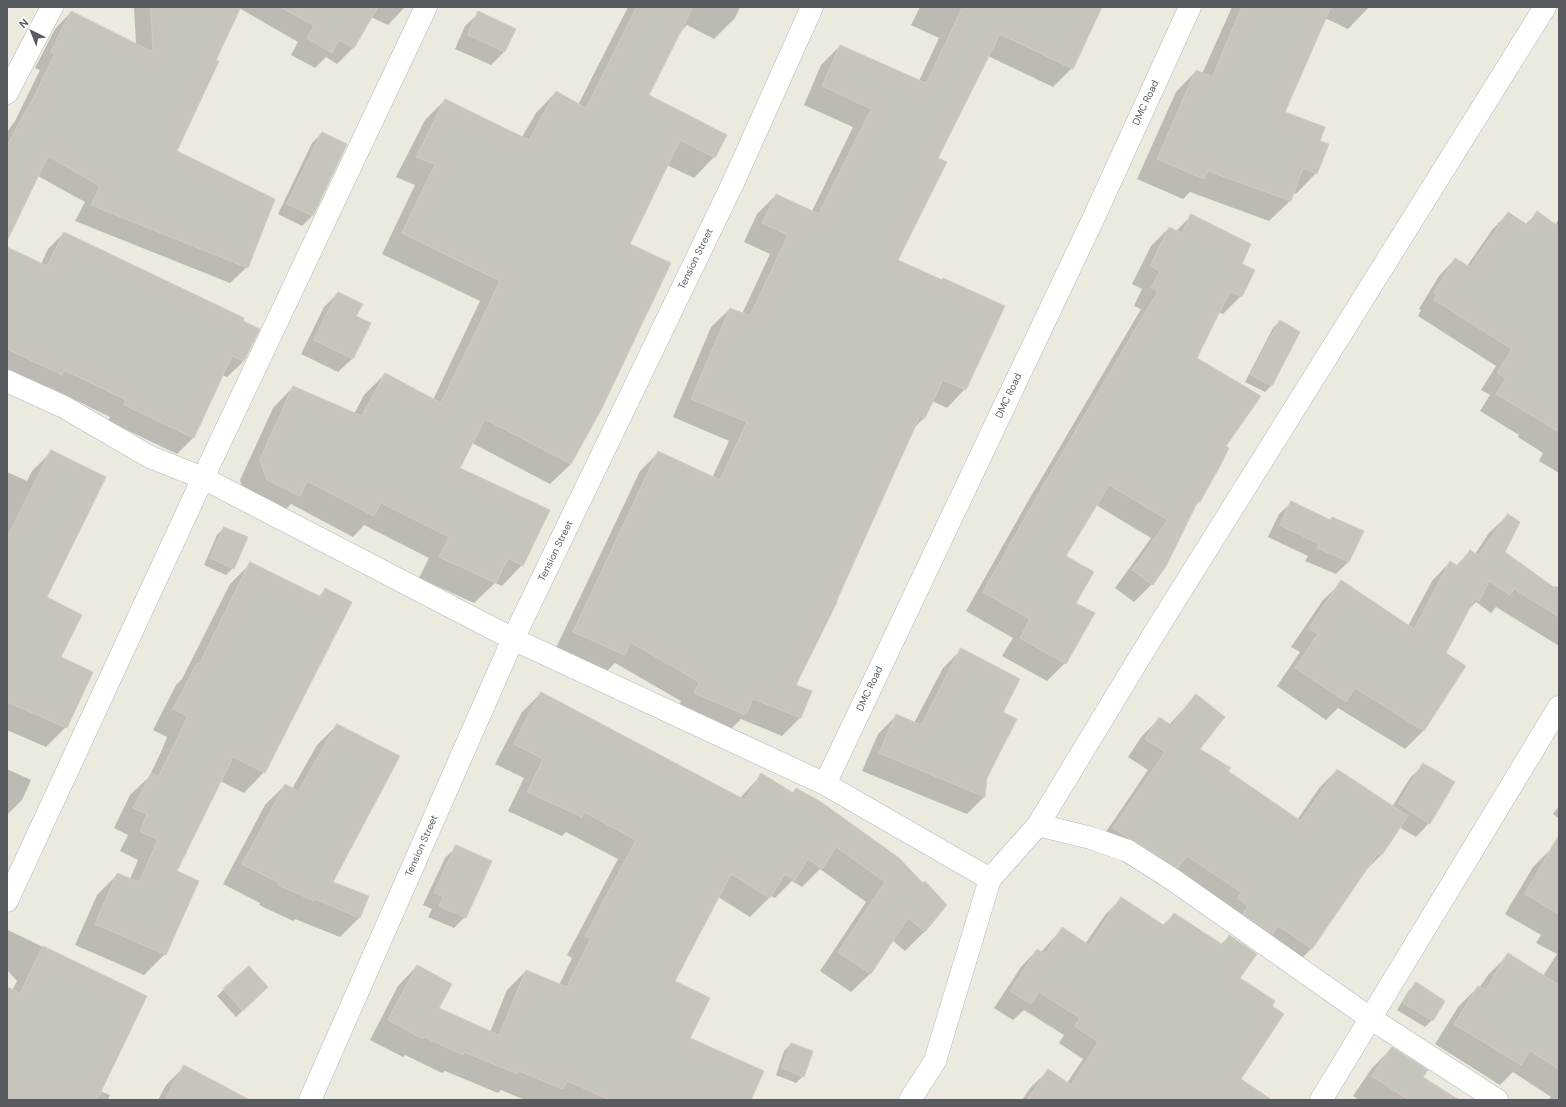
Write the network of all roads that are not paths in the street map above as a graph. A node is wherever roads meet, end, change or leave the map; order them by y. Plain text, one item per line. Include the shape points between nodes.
1 (52, 7) edge
2 (426, 7) edge
3 (812, 7) edge
4 (1190, 7) edge
5 (1545, 7) edge
6 (7, 93) edge
7 (7, 381) edge
8 (203, 478) junction
9 (513, 639) junction
10 (1559, 707) edge
11 (825, 784) junction
12 (1038, 825) junction
13 (990, 879) junction
14 (7, 901) edge
15 (1370, 1018) junction
16 (310, 1100) edge
17 (910, 1100) edge
18 (1320, 1100) edge
19 (1498, 1100) edge

1 - 6 street
2 - 8 street
3 - 9 street, Tension Street via 733,183
4 - 11 street, DMC Road via 1095,215
5 - 12 street via 1152,637
7 - 8 street via 64,407 150,457
8 - 9 street
8 - 14 street
9 - 11 street
9 - 16 street, Tension Street
10 - 15 street
11 - 13 street
12 - 13 street
12 - 15 street via 1091,838 1128,851
13 - 17 street via 935,1061
15 - 18 street
15 - 19 street

